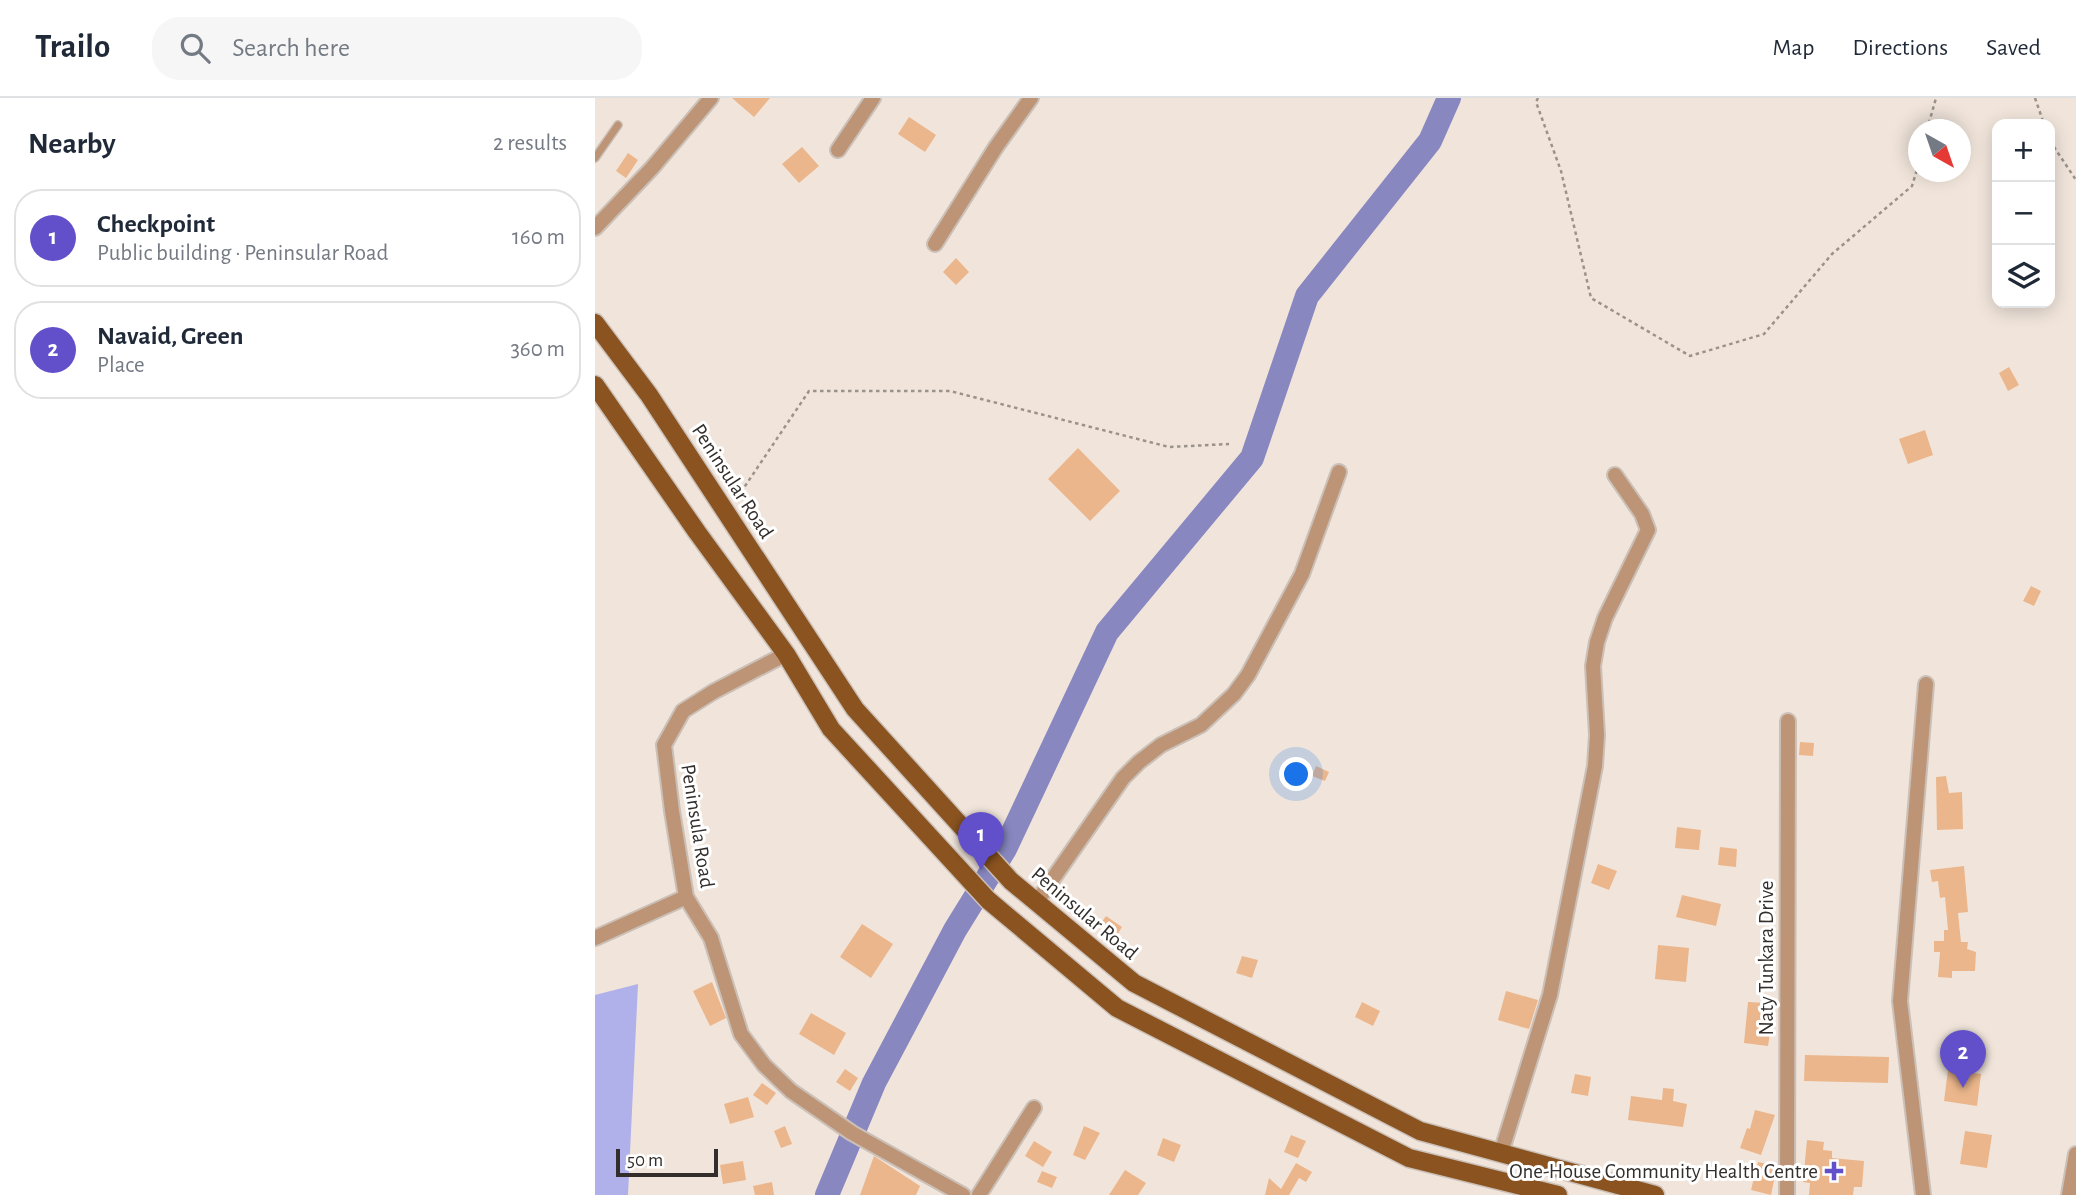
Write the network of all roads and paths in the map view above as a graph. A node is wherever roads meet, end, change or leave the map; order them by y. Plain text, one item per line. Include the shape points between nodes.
1 (711, 98) edge
2 (873, 98) edge
3 (1031, 98) edge
4 (1538, 98) edge
5 (1936, 98) edge
6 (2035, 98) edge
7 (1930, 119) edge
8 (2042, 119) edge
9 (618, 125) dead end
10 (2055, 148) edge
11 (838, 150) dead end
12 (595, 158) edge
13 (2076, 180) edge
14 (1913, 182) edge
15 (595, 228) edge
16 (935, 244) dead end
17 (595, 323) edge
18 (595, 385) edge
19 (1229, 444) dead end
20 (1339, 472) dead end
21 (1615, 475) dead end
22 (727, 512) junction
23 (786, 654) junction
24 (1926, 684) dead end
25 (1788, 720) dead end
26 (687, 897) junction
27 (1036, 903) junction
28 (595, 938) edge
29 (1034, 1108) dead end
30 (1501, 1153) junction
31 (2076, 1154) edge
32 (963, 1195) edge
33 (979, 1195) edge
34 (1558, 1195) edge
35 (1655, 1195) edge
36 (1787, 1195) edge
37 (1923, 1195) edge
38 (2069, 1195) edge

1 - 15 street
2 - 11 street
3 - 16 street
4 - 14 path via 1561,171 1591,298 1690,356 1764,334 1832,254
5 - 7 path
6 - 8 path
9 - 12 lane
10 - 13 path
17 - 22 main road, Peninsular Road
18 - 23 main road
19 - 22 path via 1169,447 950,391 809,391
20 - 27 street via 1302,575 1248,675 1201,725 1152,751 1123,778
21 - 30 street via 1643,514 1648,530 1597,642 1593,666 1595,766 1550,995
22 - 27 main road, Peninsular Road via 855,709 1010,881
23 - 26 street, Peninsula Road via 683,711 664,745
23 - 34 main road via 831,729 957,867 988,900 1117,1007 1409,1158
24 - 37 street via 1900,1001
25 - 36 street, Naty Tunkara Drive
26 - 28 street
26 - 32 street, Peninsula Road via 711,938 741,1034 764,1065 791,1091 852,1133
27 - 30 main road, Peninsular Road via 1134,983 1420,1131
29 - 33 street
30 - 35 main road, Peninsular Road
31 - 38 street

